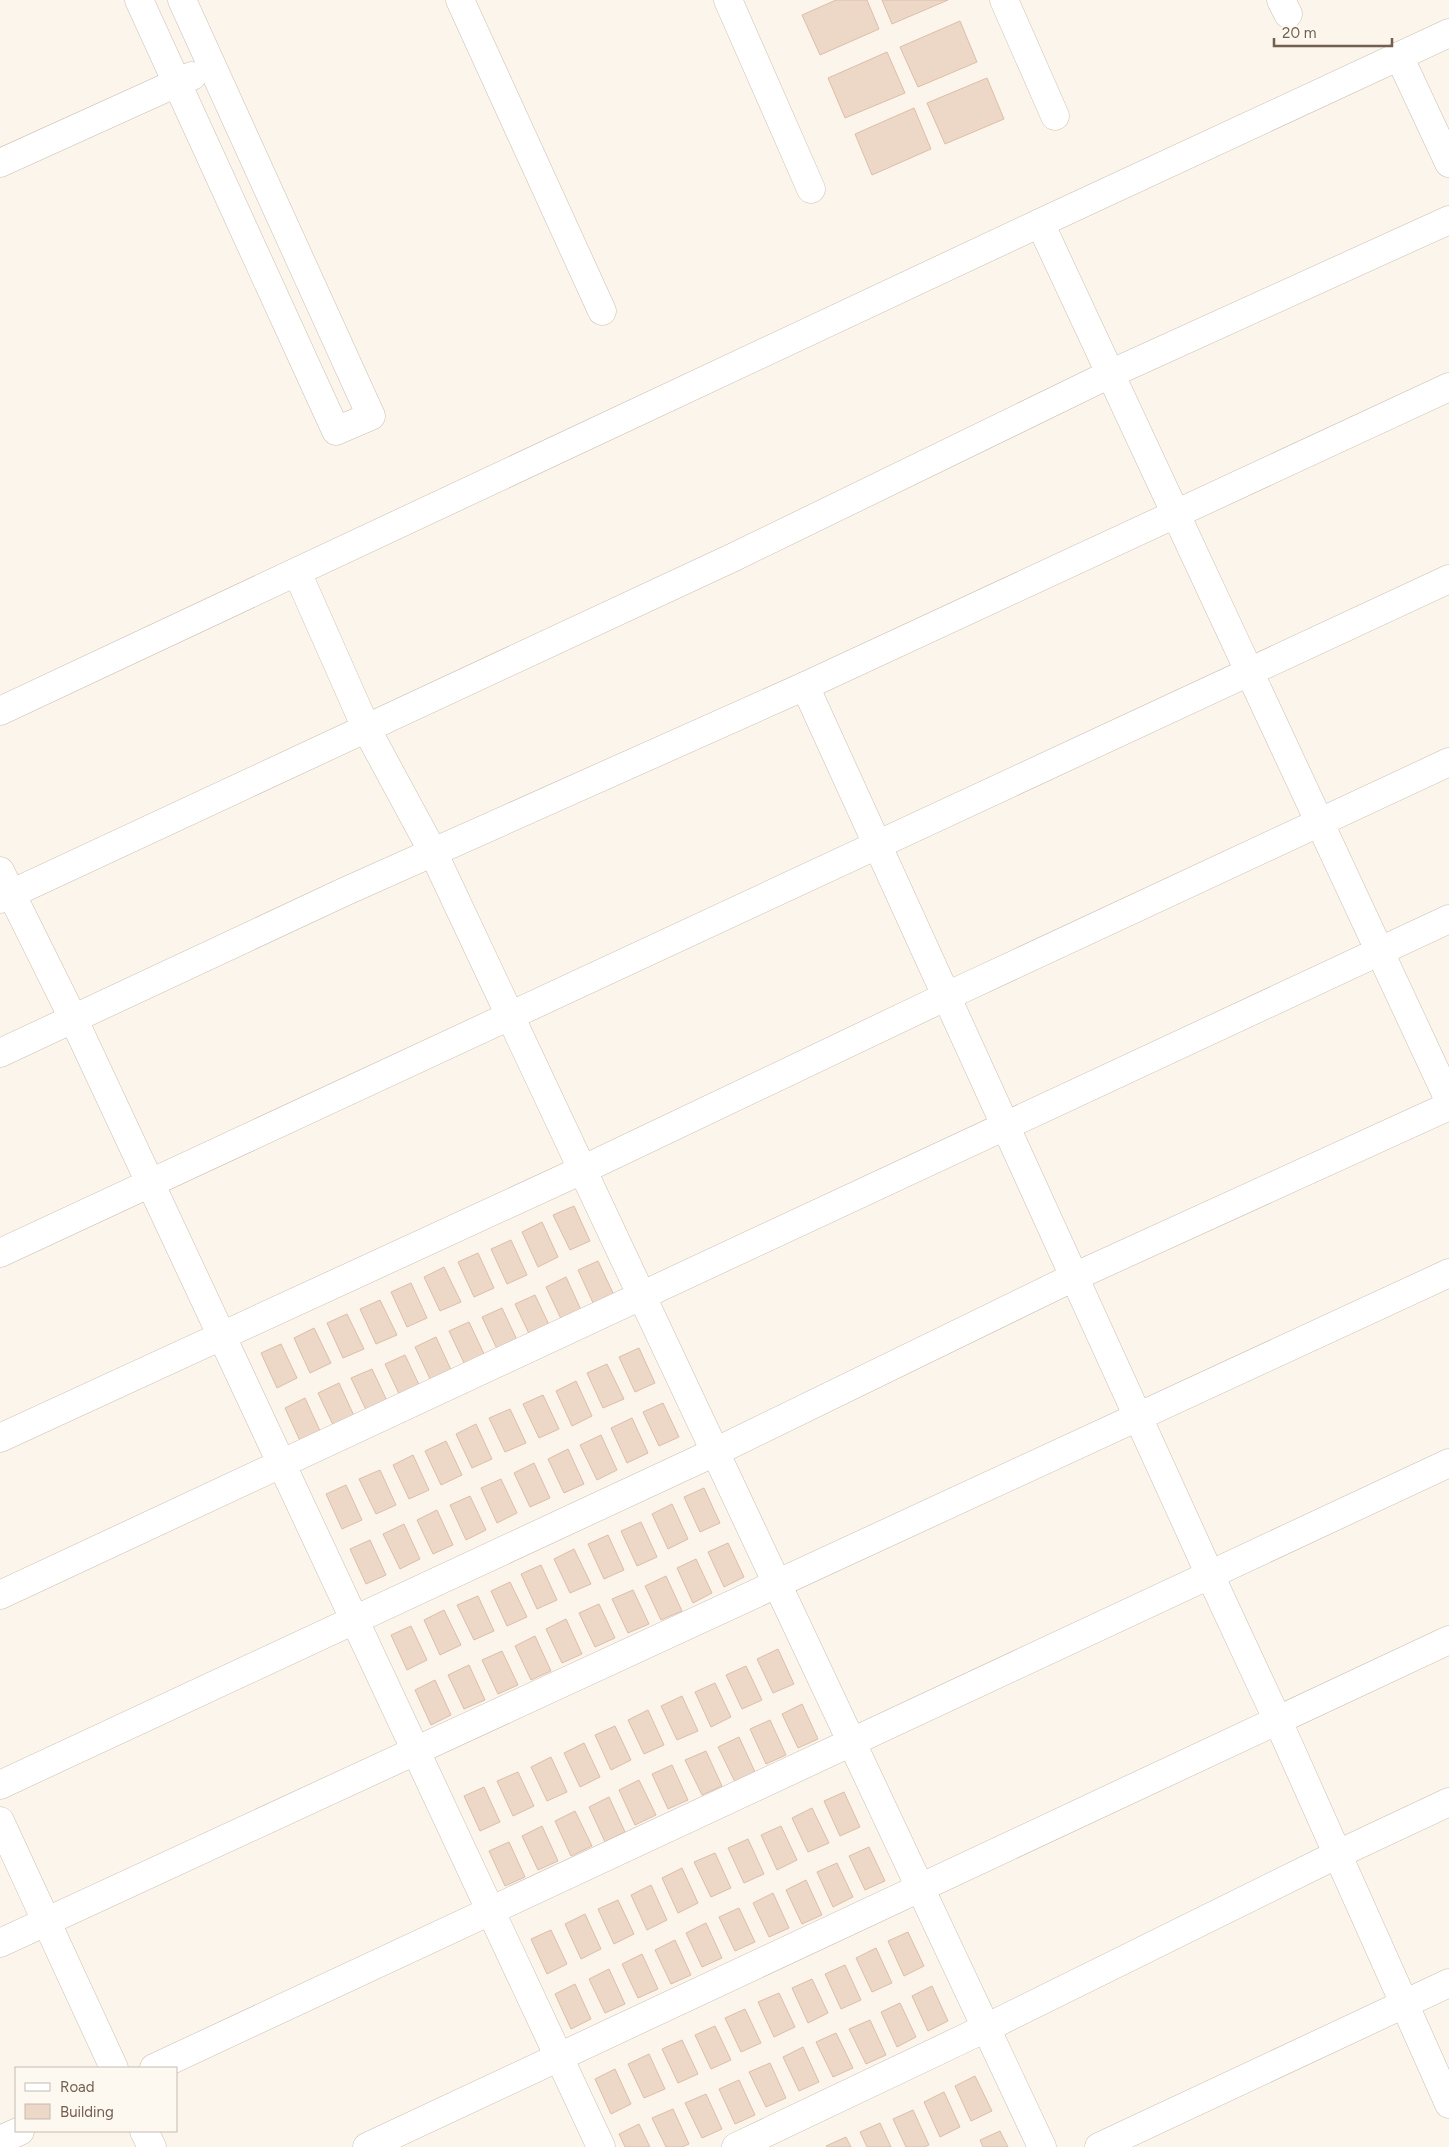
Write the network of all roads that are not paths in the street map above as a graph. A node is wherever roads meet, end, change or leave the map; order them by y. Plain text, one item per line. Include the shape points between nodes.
1 (139, 0) edge
2 (182, 0) edge
3 (460, 0) edge
4 (728, 0) edge
5 (1004, 0) edge
6 (1449, 33) edge
7 (1399, 56) junction
8 (212, 67) junction
9 (176, 83) junction
10 (1055, 116) dead end
11 (0, 163) edge
12 (1449, 163) edge
13 (811, 188) dead end
14 (1449, 220) edge
15 (1040, 223) junction
16 (602, 311) dead end
17 (1110, 374) junction
18 (1449, 387) edge
19 (1176, 514) junction
20 (297, 572) junction
21 (1449, 579) edge
22 (1250, 672) junction
23 (805, 686) junction
24 (0, 711) edge
25 (366, 728) junction
26 (1449, 762) edge
27 (1320, 822) junction
28 (878, 845) junction
29 (433, 852) junction
30 (4, 888) edge
31 (1449, 919) edge
32 (1380, 952) junction
33 (947, 996) junction
34 (510, 1016) junction
35 (74, 1018) junction
36 (0, 1053) edge
37 (1449, 1100) edge
38 (1449, 1106) edge
39 (1006, 1126) junction
40 (582, 1170) junction
41 (150, 1182) junction
42 (0, 1252) edge
43 (1449, 1273) edge
44 (1074, 1277) junction
45 (642, 1296) junction
46 (222, 1334) junction
47 (1138, 1417) junction
48 (0, 1438) edge
49 (715, 1452) junction
50 (1449, 1463) edge
51 (282, 1464) junction
52 (1210, 1575) junction
53 (777, 1584) junction
54 (0, 1595) edge
55 (355, 1620) junction
56 (1449, 1640) edge
57 (1278, 1720) junction
58 (852, 1742) junction
59 (416, 1750) junction
60 (0, 1785) edge
61 (1449, 1802) edge
62 (0, 1821) edge
63 (1336, 1855) junction
64 (920, 1888) junction
65 (492, 1911) junction
66 (46, 1921) junction
67 (0, 1943) edge
68 (1449, 1983) edge
69 (1404, 2004) junction
70 (986, 2028) junction
71 (560, 2057) junction
72 (114, 2067) edge
73 (156, 2067) edge
74 (1449, 2104) edge
75 (18, 2132) edge
76 (144, 2132) edge
77 (0, 2140) edge
78 (152, 2147) edge
79 (367, 2147) edge
80 (601, 2147) edge
81 (736, 2147) edge
82 (1042, 2147) edge
83 (1100, 2147) edge

1 - 9 street
2 - 8 street
3 - 16 street
4 - 13 street
5 - 10 street
6 - 7 street
7 - 12 street
7 - 15 street
8 - 9 street
8 - 9 street via 371,416 336,432
9 - 11 street
14 - 17 street
15 - 17 street
15 - 20 street
17 - 19 street
17 - 25 street via 734,557
18 - 19 street
19 - 22 street
19 - 23 street
20 - 24 street
20 - 25 street
21 - 22 street
22 - 27 street
22 - 28 street
23 - 28 street
23 - 29 street
25 - 29 street
25 - 30 street
26 - 27 street
27 - 32 street
27 - 33 street
28 - 33 street
28 - 34 street
29 - 34 street
29 - 35 street
30 - 35 street
31 - 32 street
32 - 37 street
32 - 39 street
33 - 39 street
33 - 40 street
34 - 40 street
34 - 41 street
35 - 36 street
35 - 41 street
38 - 44 street
39 - 44 street
39 - 45 street
40 - 45 street
40 - 46 street
41 - 42 street
41 - 46 street
43 - 47 street
44 - 47 street
44 - 49 street
45 - 49 street
45 - 51 street
46 - 48 street
46 - 51 street
47 - 52 street
47 - 53 street
49 - 53 street
49 - 55 street
50 - 52 street
51 - 54 street
51 - 55 street
52 - 57 street
52 - 58 street
53 - 58 street
53 - 59 street
55 - 59 street
55 - 60 street
56 - 57 street
57 - 63 street
57 - 64 street
58 - 64 street
58 - 65 street
59 - 65 street
59 - 66 street
61 - 63 street
62 - 66 street
63 - 69 street
63 - 70 street
64 - 70 street
64 - 71 street
65 - 71 street
65 - 73 street
66 - 67 street
66 - 72 street
68 - 69 street
69 - 74 street
69 - 83 street
70 - 81 street
70 - 82 street
71 - 79 street
71 - 80 street
75 - 77 street
76 - 78 street

